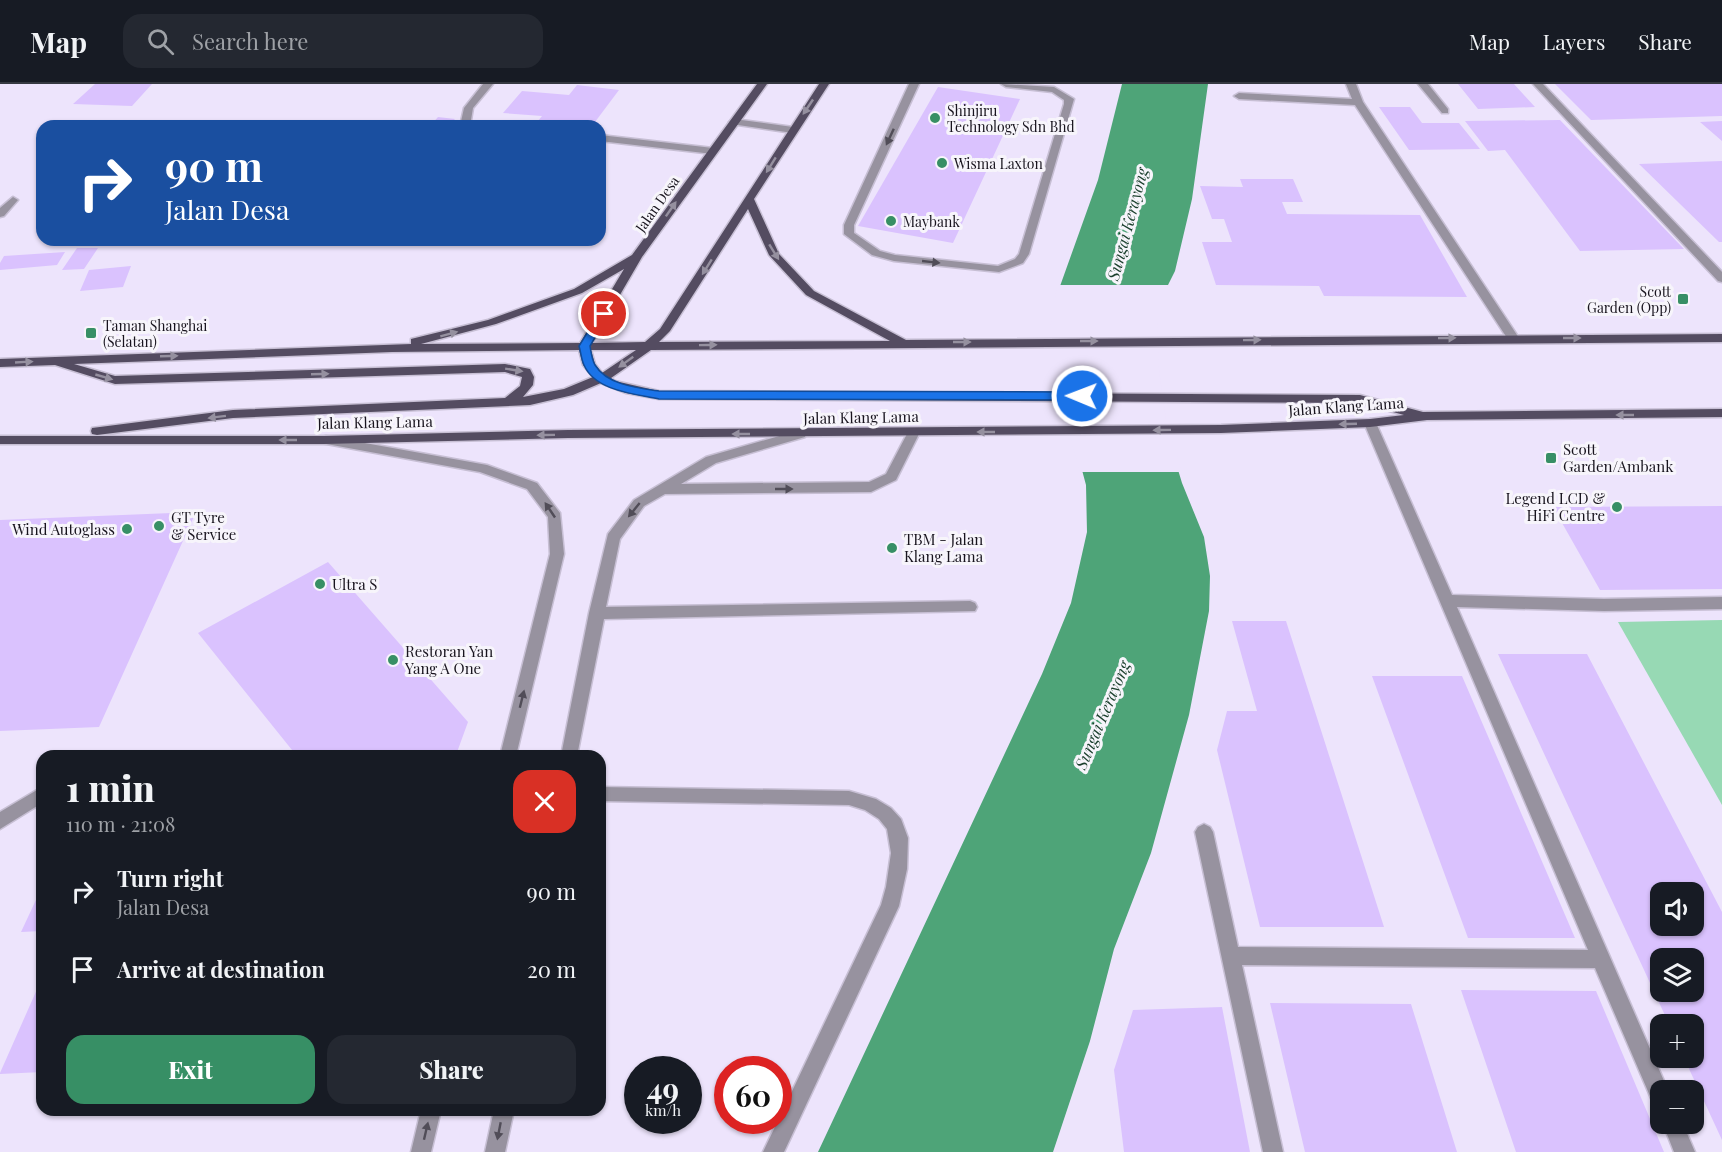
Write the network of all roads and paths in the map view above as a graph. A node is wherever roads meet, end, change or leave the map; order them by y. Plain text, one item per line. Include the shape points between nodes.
1 (488, 84) edge
2 (762, 84) edge
3 (824, 84) edge
4 (914, 84) edge
5 (1006, 84) edge
6 (1351, 84) edge
7 (1423, 84) edge
8 (1538, 84) edge
9 (1239, 96) dead end
10 (1358, 102) junction
11 (1445, 111) dead end
12 (466, 120) edge
13 (734, 122) junction
14 (793, 130) junction
15 (606, 139) edge
16 (712, 151) junction
17 (748, 199) junction
18 (13, 200) dead end
19 (0, 214) edge
20 (637, 256) junction
21 (1722, 279) edge
22 (1513, 338) junction
23 (1722, 338) edge
24 (903, 343) junction
25 (650, 345) junction
26 (585, 346) junction
27 (392, 348) junction
28 (48, 361) junction
29 (0, 363) edge
30 (603, 380) junction
31 (506, 403) junction
32 (1722, 413) edge
33 (1427, 416) junction
34 (1370, 423) junction
35 (914, 432) junction
36 (800, 434) junction
37 (34, 439) junction
38 (0, 440) edge
39 (324, 440) junction
40 (663, 489) junction
41 (1448, 601) junction
42 (1722, 603) edge
43 (970, 607) dead end
44 (596, 613) junction
45 (509, 750) edge
46 (570, 750) edge
47 (606, 794) edge
48 (36, 798) edge
49 (0, 821) edge
50 (1204, 832) dead end
51 (1231, 956) junction
52 (1602, 959) junction
53 (1653, 1080) edge
54 (430, 1116) edge
55 (503, 1116) edge
56 (1677, 1134) edge
57 (421, 1152) edge
58 (495, 1152) edge
59 (773, 1152) edge
60 (1273, 1152) edge
61 (1685, 1152) edge

1 - 12 street via 471,100
2 - 13 main road, Jalan Desa
3 -> 14 main road
4 -> 5 street via 849,225 849,234 888,257 986,268 1010,266 1023,254 1069,104 1069,99 1054,90
6 - 10 street
7 - 11 street
8 - 21 street
9 - 10 street
10 - 22 street
13 - 14 street
13 - 16 main road, Jalan Desa
14 -> 17 main road
15 - 16 street
20 -> 16 main road, Jalan Desa
17 -> 24 main road via 774,255 810,293
17 -> 25 main road via 682,306
18 - 19 street
20 - 26 main road, Jalan Desa
27 -> 20 main road via 492,322 578,291
22 -> 23 main road
24 -> 22 main road
25 -> 24 main road
25 - 26 main road
25 -> 30 main road
26 - 27 main road
26 - 30 main road via 589,365
28 -> 27 main road
29 -> 28 main road
28 -> 31 main road via 115,380 505,368 526,372 528,385
30 - 31 main road via 555,397
30 - 33 main road via 659,395 1360,399
31 -> 37 main road via 233,414
32 -> 33 main road, Jalan Klang Lama
33 - 34 main road, Jalan Klang Lama
34 -> 35 main road, Jalan Klang Lama via 1221,429
34 - 41 street
35 - 36 main road, Jalan Klang Lama
40 -> 35 street via 871,487 891,477
36 -> 39 main road, Jalan Klang Lama
36 - 40 street via 711,460
37 - 38 main road, Jalan Klang Lama
39 -> 37 main road, Jalan Klang Lama
45 -> 39 street via 557,554 555,516 532,486 482,468
40 -> 44 street via 639,503 613,538
41 - 42 street
41 - 52 street
43 - 44 street
44 - 46 street
47 - 59 street via 849,798 870,802 888,814 899,831 902,852 890,906
48 - 49 street
50 - 51 street
51 - 52 street
51 - 60 street
52 - 53 street
57 -> 54 street
55 -> 58 street
56 - 61 street

